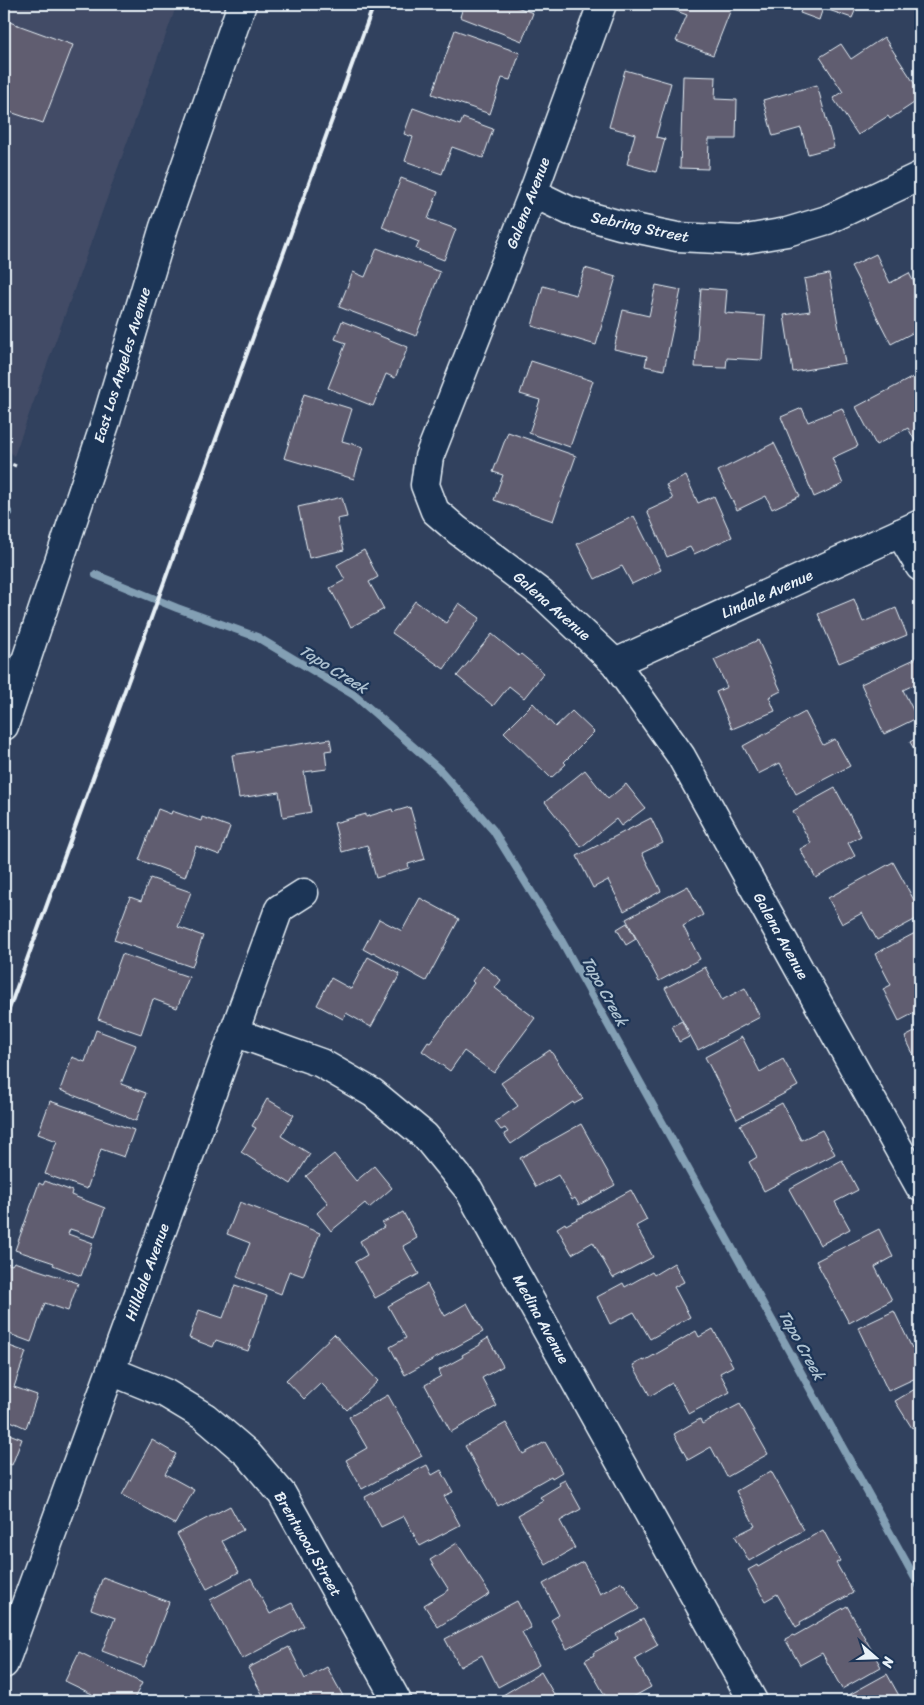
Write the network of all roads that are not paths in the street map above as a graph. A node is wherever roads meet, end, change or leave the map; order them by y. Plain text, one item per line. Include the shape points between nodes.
1 (242, 4) edge
2 (602, 4) edge
3 (920, 176) edge
4 (532, 193) junction
5 (910, 528) edge
6 (920, 566) edge
7 (614, 663) junction
8 (4, 726) edge
9 (304, 892) dead end
10 (234, 1032) junction
11 (920, 1187) edge
12 (111, 1371) junction
13 (4, 1664) edge
14 (396, 1701) edge
15 (753, 1701) edge

1 - 8 street, East Los Angeles Avenue via 164,227 106,421
2 - 4 street, Galena Avenue
3 - 4 street, Sebring Street via 827,220 787,232 740,240 677,238 570,211
4 - 7 street, Galena Avenue via 429,457 425,485 435,511 542,594
5 - 6 street
5 - 7 street, Lindale Avenue
7 - 11 street, Galena Avenue via 681,756
9 - 10 street, Hilldale Avenue via 279,909
10 - 12 street, Hilldale Avenue
10 - 15 street, Medina Avenue via 321,1064 373,1093 425,1136 469,1190
12 - 13 street, Hilldale Avenue
12 - 14 street, Brentwood Street via 165,1393 205,1417 247,1452 282,1494

